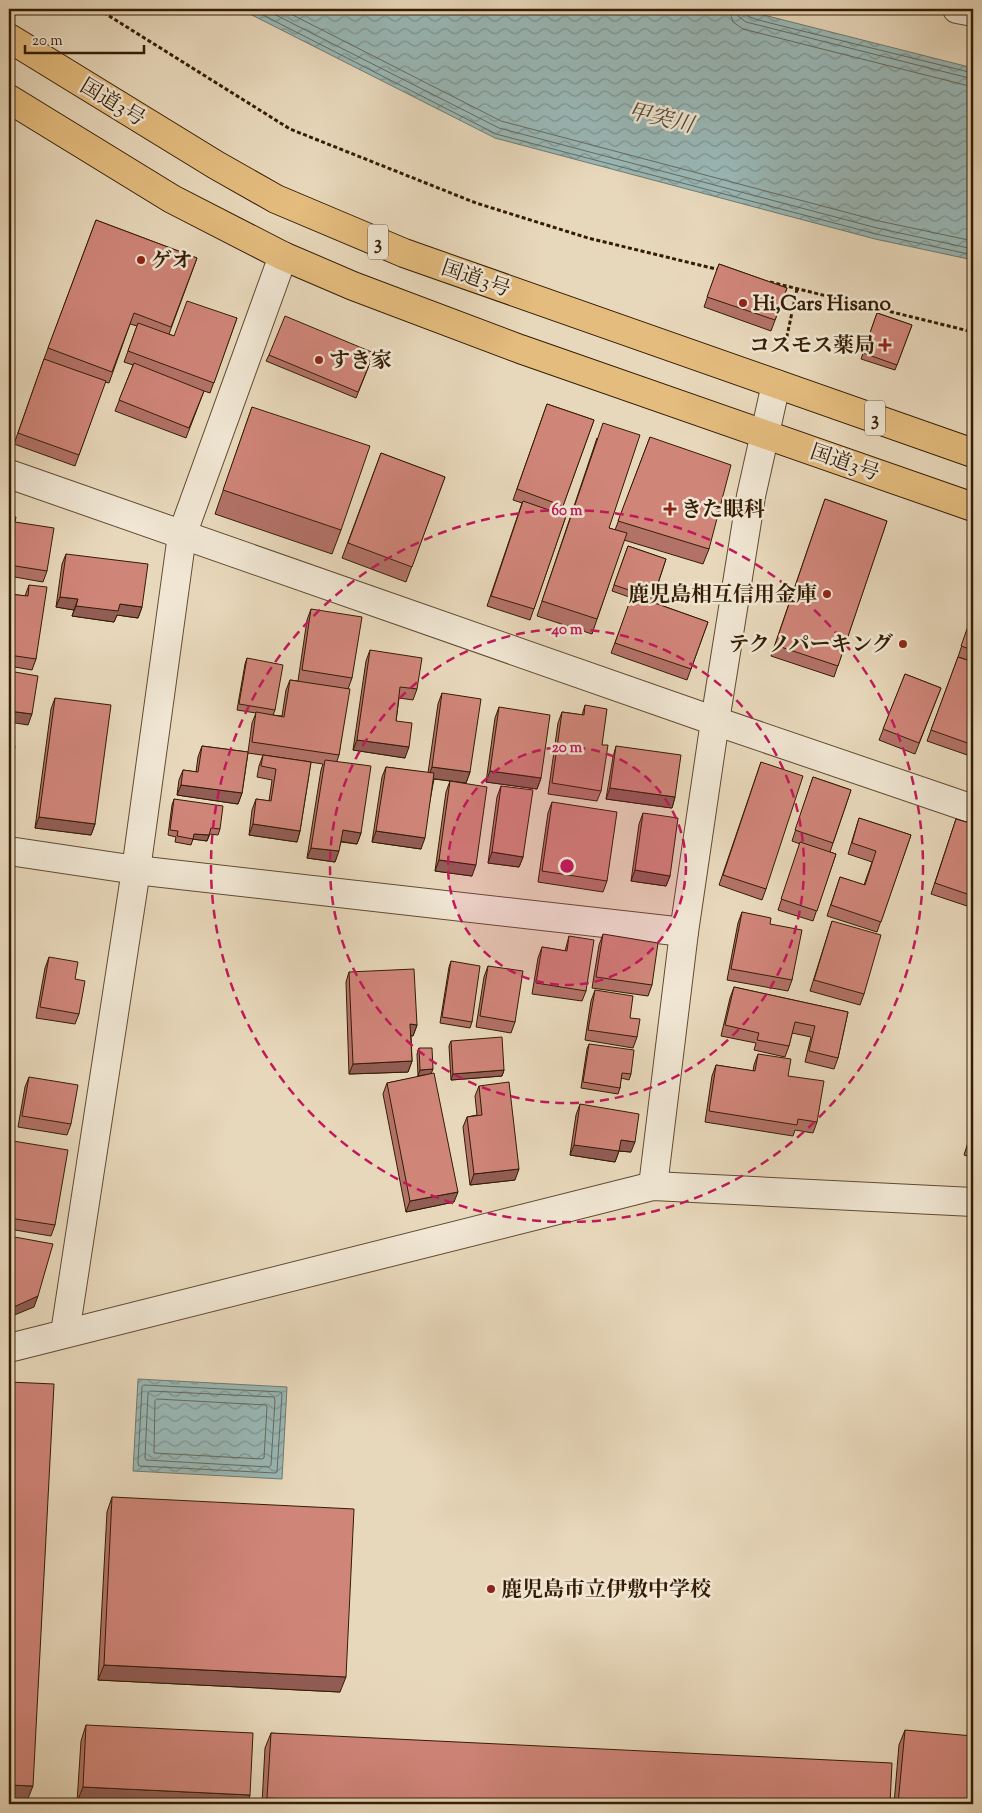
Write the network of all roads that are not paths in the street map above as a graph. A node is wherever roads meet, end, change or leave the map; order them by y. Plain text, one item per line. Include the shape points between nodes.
1 (958, 9) edge
2 (973, 12) edge
3 (9, 38) edge
4 (9, 99) edge
5 (283, 256) junction
6 (776, 384) junction
7 (764, 433) junction
8 (973, 452) edge
9 (9, 474) edge
10 (973, 507) edge
11 (182, 535) junction
12 (715, 721) junction
13 (973, 809) edge
14 (9, 851) edge
15 (136, 870) junction
16 (684, 932) junction
17 (653, 1186) junction
18 (973, 1202) edge
19 (65, 1333) junction
20 (9, 1348) edge

1 - 2 street
3 - 6 highway, 国道3号 / 3 via 276,199 404,253
4 - 5 highway, 国道3号 / 3 via 172,199
5 - 7 highway, 国道3号 / 3 via 520,349
5 - 11 street
6 - 7 street
6 - 8 highway, 国道3号 / 3
7 - 10 highway, 国道3号 / 3
7 - 12 street
9 - 11 street
11 - 12 street
11 - 15 street
12 - 13 street
12 - 16 street
14 - 15 street
15 - 16 street
15 - 19 street
16 - 17 street
17 - 18 street
17 - 19 street
19 - 20 street

